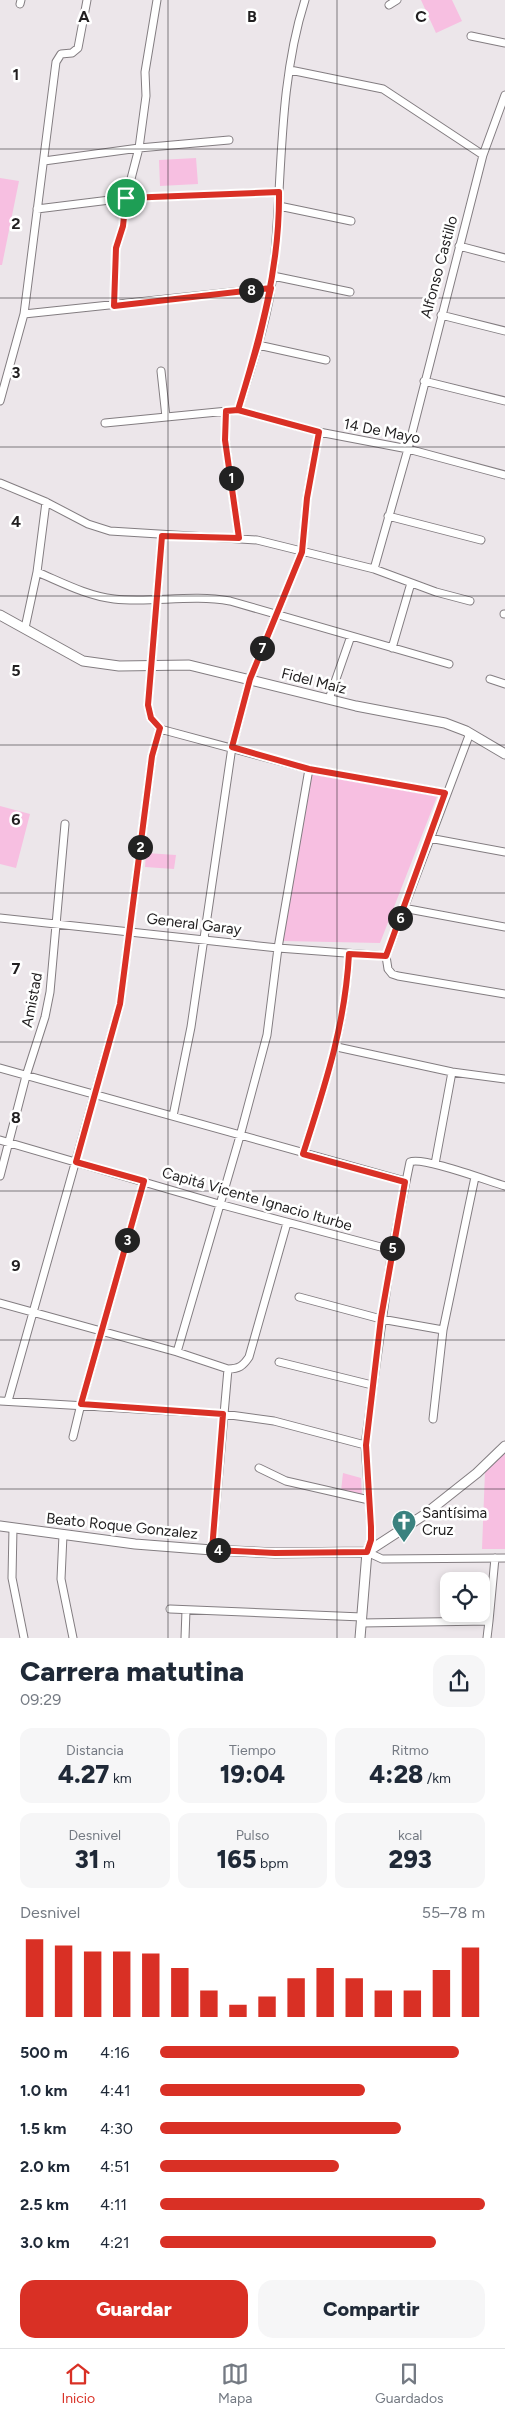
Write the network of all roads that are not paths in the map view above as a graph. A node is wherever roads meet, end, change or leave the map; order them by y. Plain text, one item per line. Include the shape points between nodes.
1 (88, 0) edge
2 (157, 0) edge
3 (305, 0) edge
4 (397, 0) edge
5 (389, 6) dead end
6 (471, 36) dead end
7 (505, 43) edge
8 (290, 70) junction
9 (505, 95) edge
10 (229, 140) dead end
11 (139, 148) junction
12 (483, 155) junction
13 (44, 161) junction
14 (279, 192) junction
15 (126, 198) junction
16 (279, 206) junction
17 (38, 209) junction
18 (351, 221) dead end
19 (458, 246) junction
20 (505, 258) edge
21 (273, 276) junction
22 (271, 288) junction
23 (350, 292) dead end
24 (114, 306) junction
25 (24, 314) junction
26 (441, 315) junction
27 (505, 331) edge
28 (258, 344) junction
29 (326, 360) dead end
30 (161, 371) dead end
31 (424, 381) junction
32 (0, 401) edge
33 (505, 401) edge
34 (238, 410) junction
35 (226, 411) junction
36 (166, 417) junction
37 (105, 423) dead end
38 (319, 432) junction
39 (408, 449) junction
40 (505, 474) edge
41 (0, 483) edge
42 (46, 502) junction
43 (388, 516) junction
44 (162, 536) junction
45 (239, 538) junction
46 (480, 540) dead end
47 (302, 552) junction
48 (374, 569) junction
49 (37, 572) junction
50 (411, 583) junction
51 (156, 601) junction
52 (470, 601) dead end
53 (0, 615) edge
54 (276, 615) junction
55 (25, 628) junction
56 (351, 636) junction
57 (392, 648) junction
58 (449, 664) dead end
59 (152, 666) junction
60 (250, 679) junction
61 (490, 679) dead end
62 (505, 684) edge
63 (329, 699) junction
64 (160, 728) junction
65 (470, 733) junction
66 (232, 747) junction
67 (505, 754) edge
68 (309, 769) junction
69 (445, 793) junction
70 (65, 824) dead end
71 (429, 838) junction
72 (505, 852) edge
73 (403, 908) junction
74 (0, 918) edge
75 (57, 924) junction
76 (505, 927) edge
77 (128, 930) junction
78 (206, 939) junction
79 (278, 948) junction
80 (349, 954) junction
81 (386, 956) junction
82 (505, 994) edge
83 (337, 1047) junction
84 (0, 1068) edge
85 (452, 1072) junction
86 (26, 1076) junction
87 (505, 1079) edge
88 (95, 1096) junction
89 (173, 1116) junction
90 (240, 1136) junction
91 (0, 1140) edge
92 (10, 1143) junction
93 (303, 1154) junction
94 (76, 1162) junction
95 (435, 1164) junction
96 (0, 1176) edge
97 (475, 1177) junction
98 (144, 1181) junction
99 (405, 1182) junction
100 (505, 1186) edge
101 (219, 1204) junction
102 (287, 1223) junction
103 (392, 1250) junction
104 (299, 1297) dead end
105 (0, 1303) edge
106 (33, 1313) junction
107 (381, 1318) junction
108 (443, 1330) junction
109 (101, 1332) junction
110 (177, 1352) junction
111 (279, 1362) dead end
112 (228, 1369) junction
113 (372, 1385) junction
114 (0, 1401) edge
115 (8, 1401) junction
116 (81, 1404) junction
117 (223, 1414) junction
118 (433, 1419) dead end
119 (73, 1437) dead end
120 (366, 1445) junction
121 (505, 1446) edge
122 (259, 1468) dead end
123 (369, 1500) junction
124 (0, 1526) edge
125 (13, 1528) junction
126 (63, 1535) junction
127 (212, 1550) junction
128 (367, 1552) junction
129 (495, 1558) junction
130 (505, 1558) edge
131 (170, 1609) dead end
132 (186, 1610) junction
133 (490, 1610) edge
134 (361, 1620) junction
135 (440, 1621) edge
136 (489, 1622) edge
137 (24, 1638) edge
138 (73, 1638) edge
139 (185, 1638) edge
140 (360, 1638) edge
141 (488, 1638) edge

1 - 13 street via 78,48 72,53 61,54 56,62
2 - 11 street via 144,72 146,96
3 - 8 street
4 - 5 street
6 - 7 street
8 - 12 street via 382,89
8 - 14 street
9 - 12 street, Alfonso Castillo
10 - 11 street
11 - 13 street
11 - 15 street
12 - 19 street, Alfonso Castillo
13 - 17 street
14 - 15 street
14 - 16 street
15 - 17 street
15 - 24 street via 123,226 116,248
16 - 18 street
16 - 21 street
17 - 25 street
19 - 20 street
19 - 26 street, Alfonso Castillo
21 - 22 street
21 - 23 street
22 - 24 street
22 - 28 street
24 - 25 street
25 - 32 street
26 - 27 street
26 - 31 street, Alfonso Castillo
28 - 29 street
28 - 34 street
30 - 36 street
31 - 33 street
31 - 39 street, Alfonso Castillo
34 - 35 street, 14 De Mayo
34 - 38 street, 14 De Mayo
35 - 36 street, 14 De Mayo
35 - 45 street via 225,440
36 - 37 street, 14 De Mayo
38 - 39 street, 14 De Mayo
38 - 47 street via 307,498
39 - 40 street, 14 De Mayo
39 - 43 street, Alfonso Castillo
41 - 42 street
42 - 44 street via 99,528
42 - 49 street
43 - 46 street
43 - 48 street, Alfonso Castillo
44 - 45 street
44 - 51 street
45 - 47 street
47 - 48 street
47 - 54 street
48 - 50 street
49 - 51 street via 104,597
49 - 55 street
50 - 52 street
50 - 57 street
51 - 54 street via 219,599
51 - 59 street
53 - 55 street, Fidel Maíz
54 - 56 street
54 - 60 street
55 - 59 street, Fidel Maíz via 83,661
56 - 57 street
56 - 63 street
57 - 58 street
59 - 60 street, Fidel Maíz via 189,666
59 - 64 street via 149,711
60 - 63 street, Fidel Maíz
60 - 66 street
61 - 62 street
63 - 65 street, Fidel Maíz via 445,723
64 - 66 street
64 - 77 street via 152,756
65 - 67 street, Fidel Maíz
65 - 69 street
66 - 68 street
66 - 78 street
68 - 69 street
68 - 79 street
69 - 71 street
70 - 75 street, Amistad
71 - 72 street
71 - 73 street
73 - 76 street
73 - 81 street
74 - 75 street, General Garay
75 - 77 street, General Garay
75 - 86 street, Amistad via 45,1017
77 - 78 street, General Garay
77 - 88 street via 120,1004
78 - 79 street, General Garay
78 - 89 street
79 - 80 street, General Garay
79 - 90 street via 267,1035
80 - 81 street, General Garay
80 - 83 street via 345,1008
81 - 82 street via 388,970 398,976
83 - 85 street
83 - 93 street
84 - 86 street
85 - 87 street
85 - 95 street
86 - 88 street
86 - 92 street, Amistad
88 - 89 street
88 - 94 street
89 - 90 street
90 - 93 street
90 - 101 street
91 - 92 street, Capitá Vicente Ignacio Iturbe
92 - 94 street, Capitá Vicente Ignacio Iturbe
92 - 96 street, Amistad
93 - 99 street
94 - 98 street, Capitá Vicente Ignacio Iturbe
94 - 106 street
95 - 97 street
95 - 99 street via 412,1160
97 - 100 street
97 - 108 street
98 - 101 street, Capitá Vicente Ignacio Iturbe
98 - 109 street
99 - 103 street
101 - 102 street, Capitá Vicente Ignacio Iturbe
101 - 110 street
102 - 103 street, Capitá Vicente Ignacio Iturbe
102 - 112 street via 250,1357 237,1369
103 - 107 street
104 - 107 street
105 - 106 street
106 - 109 street
106 - 115 street
107 - 108 street
107 - 113 street
108 - 118 street
109 - 110 street
109 - 116 street
110 - 112 street
111 - 113 street
112 - 117 street
113 - 120 street
114 - 115 street
115 - 116 street
116 - 117 street
116 - 119 street
117 - 120 street via 274,1421
117 - 127 street
120 - 123 street
121 - 128 street via 424,1515
122 - 123 street via 286,1480
123 - 128 street via 371,1540
124 - 125 street, Beato Roque Gonzalez
125 - 126 street, Beato Roque Gonzalez
125 - 137 street via 12,1578
126 - 127 street, Beato Roque Gonzalez
126 - 138 street via 61,1579
127 - 128 street, Beato Roque Gonzalez
128 - 129 street via 382,1559
128 - 134 street
129 - 130 street
129 - 133 street
131 - 132 street
132 - 134 street
132 - 139 street
134 - 135 street
134 - 140 street
136 - 141 street

